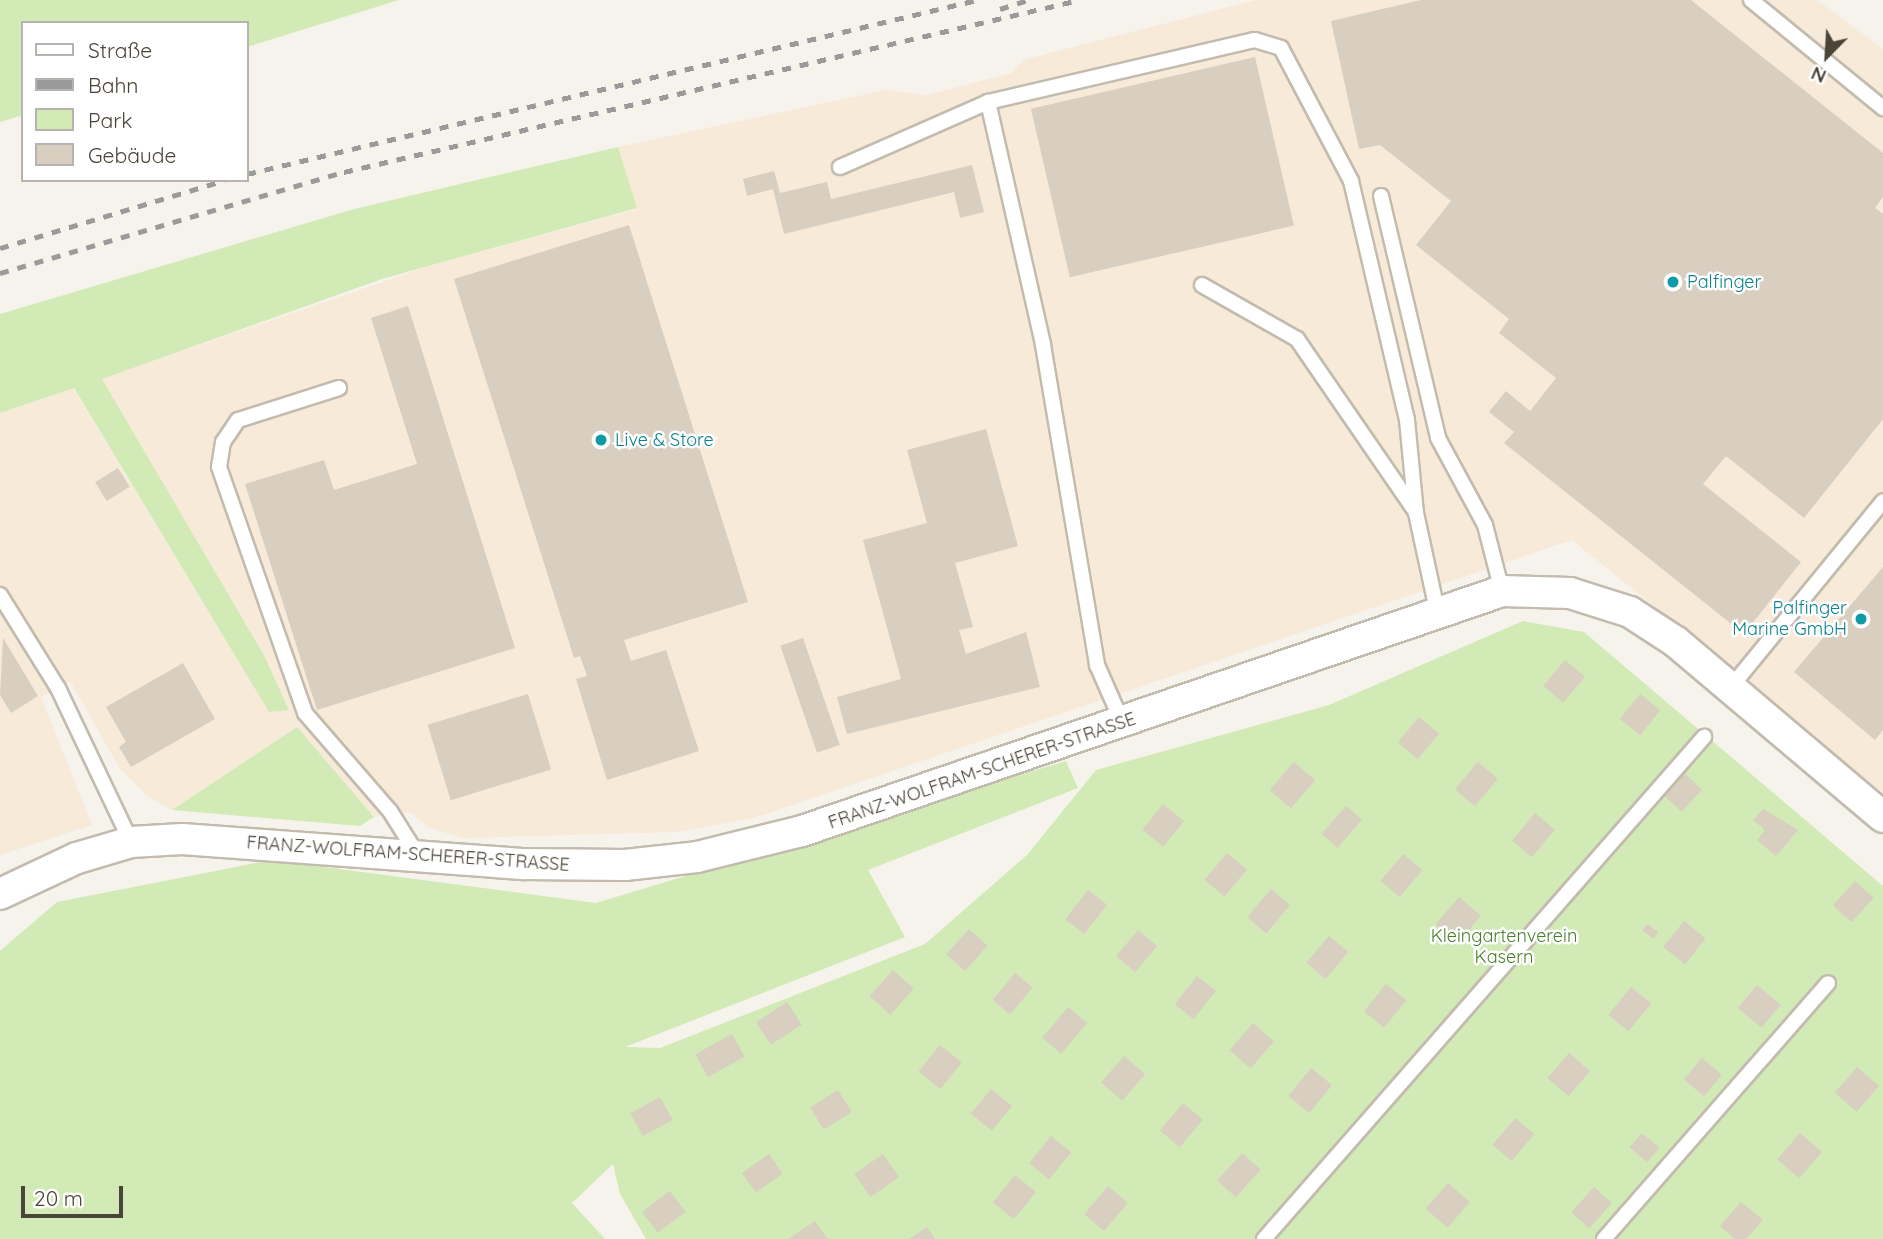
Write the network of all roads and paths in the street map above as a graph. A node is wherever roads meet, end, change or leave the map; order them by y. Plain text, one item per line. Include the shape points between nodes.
1 (1751, 0) edge
2 (988, 102) junction
3 (1883, 108) edge
4 (840, 167) dead end
5 (1381, 196) dead end
6 (1202, 285) dead end
7 (339, 388) dead end
8 (1883, 501) edge
9 (1416, 513) junction
10 (1502, 591) junction
11 (0, 596) edge
12 (1437, 610) junction
13 (1731, 687) junction
14 (1123, 724) junction
15 (1704, 737) dead end
16 (1883, 817) edge
17 (131, 842) junction
18 (416, 854) junction
19 (0, 894) edge
20 (1828, 984) dead end
21 (1264, 1239) edge
22 (1604, 1239) edge

1 - 3 lane
2 - 4 lane
2 - 9 lane via 1255,40 1281,48 1351,181 1407,420
2 - 14 lane via 1043,345 1097,665
5 - 10 lane via 1438,438 1485,525
6 - 9 lane via 1297,339
7 - 18 lane via 238,420 223,442 219,467 305,713 390,811
8 - 13 lane
9 - 12 lane
10 - 12 street, FRANZ-WOLFRAM-SCHERER-STRASSE
10 - 13 street, FRANZ-WOLFRAM-SCHERER-STRASSE via 1570,593 1630,612
11 - 17 lane via 58,688
12 - 14 street, FRANZ-WOLFRAM-SCHERER-STRASSE
13 - 16 street, FRANZ-WOLFRAM-SCHERER-STRASSE
14 - 18 street, FRANZ-WOLFRAM-SCHERER-STRASSE via 802,831 697,857 625,865 525,864
15 - 21 lane
17 - 18 street, FRANZ-WOLFRAM-SCHERER-STRASSE via 182,839
17 - 19 street, FRANZ-WOLFRAM-SCHERER-STRASSE via 77,858
20 - 22 lane

